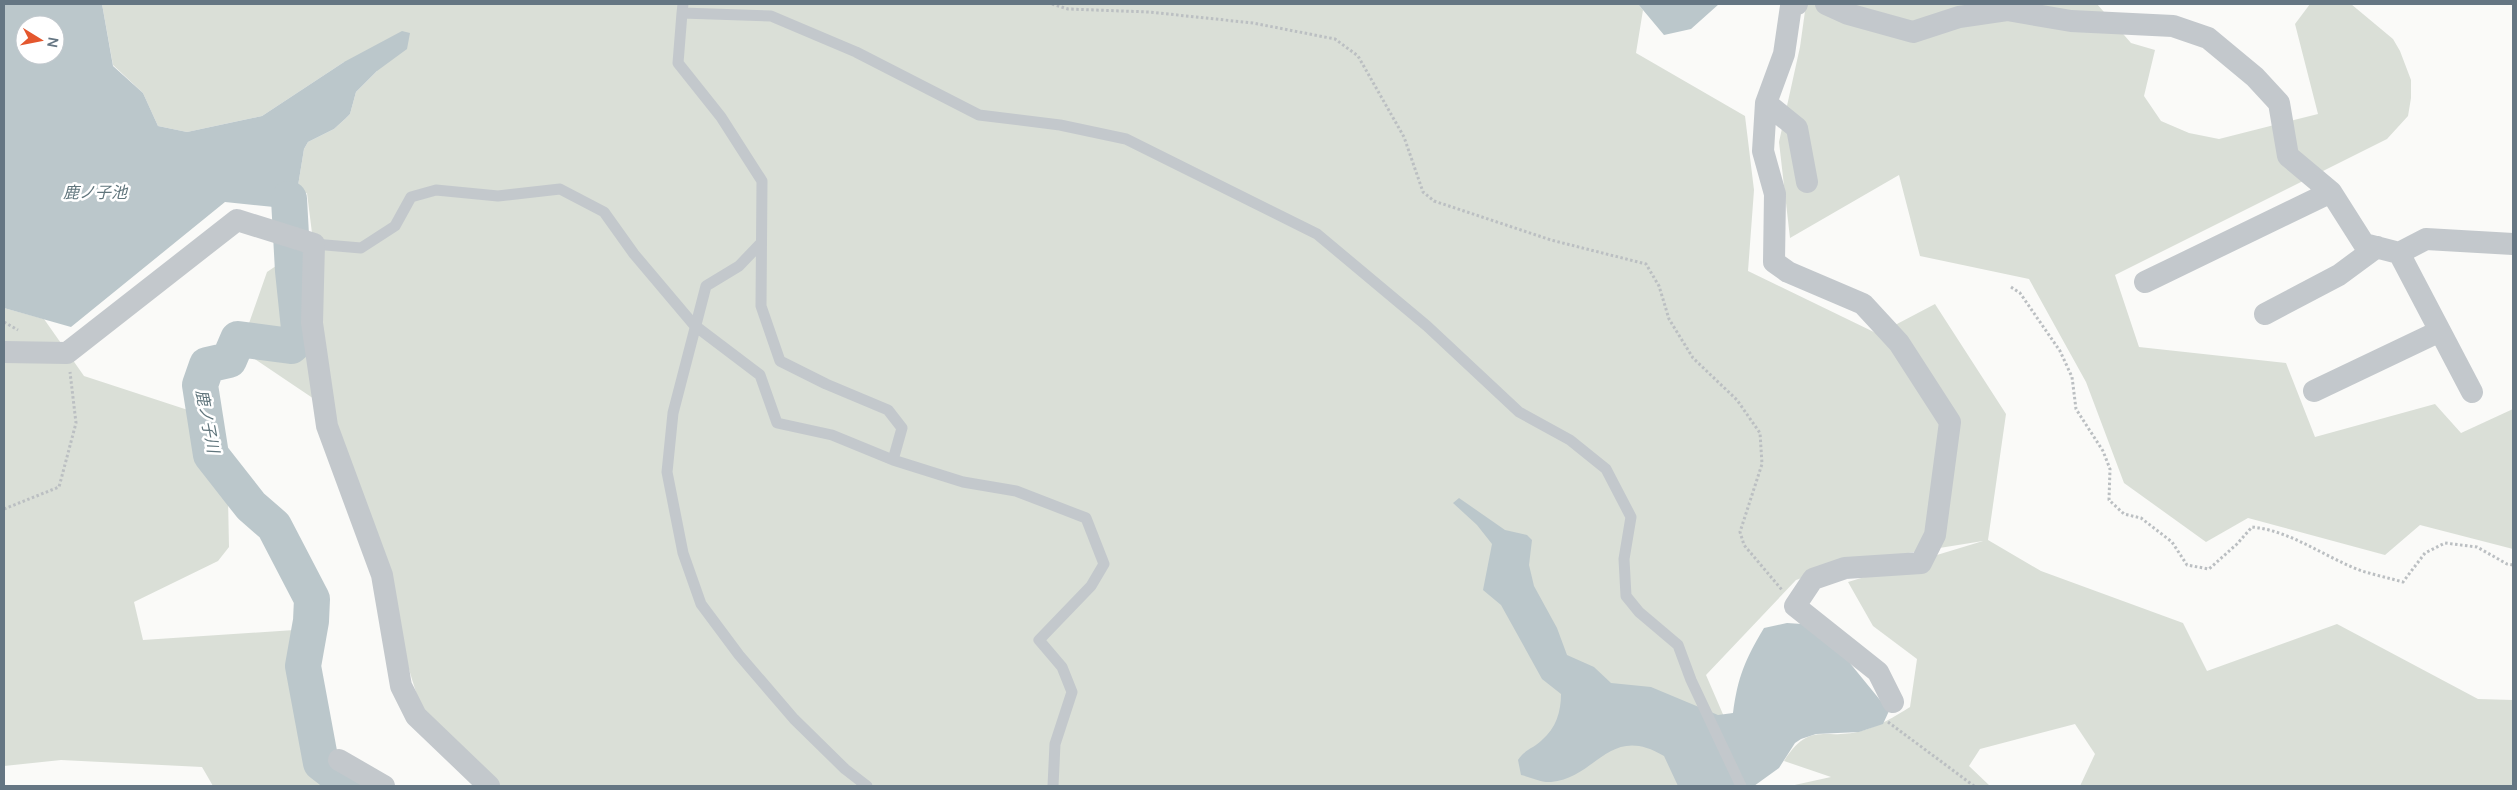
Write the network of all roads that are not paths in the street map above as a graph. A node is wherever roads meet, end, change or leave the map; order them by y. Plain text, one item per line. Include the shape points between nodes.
1 (1797, 4) edge
2 (1826, 4) edge
3 (683, 9) edge
4 (2120, 14) edge
5 (1766, 103) junction
6 (1807, 182) dead end
7 (2331, 192) junction
8 (761, 243) junction
9 (314, 244) junction
10 (2513, 244) edge
11 (2377, 247) junction
12 (2399, 253) junction
13 (2145, 282) dead end
14 (2265, 314) dead end
15 (694, 325) junction
16 (2440, 331) junction
17 (4, 352) edge
18 (2314, 391) dead end
19 (2472, 392) dead end
20 (893, 460) junction
21 (1893, 702) road end
22 (339, 760) dead end
23 (384, 786) edge
24 (489, 786) edge
25 (867, 786) edge
26 (1053, 786) edge
27 (1741, 786) edge

1 - 5 street via 1791,6 1784,54
2 - 4 street via 1848,14 1913,32 1959,17 2007,10 2071,21
3 - 8 lane via 678,64 721,116 762,181
3 - 27 lane via 771,16 856,52 979,115 1060,125 1126,140 1317,234 1427,326 1519,412 1570,440 1606,469 1631,517 1624,559 1626,596 1639,612 1678,645
4 - 7 street via 2208,38 2256,77 2279,103 2288,156
5 - 6 street via 1797,128
5 - 21 street via 1763,151 1775,194 1774,262 1788,272 1863,304 1899,343 1950,422 1935,535 1921,563 1845,568 1821,576 1813,579 1795,606 1878,672
7 - 11 street via 2364,244
7 - 13 street
8 - 15 lane via 739,266 706,286
8 - 20 lane via 760,306 780,360 888,410 902,428
9 - 15 lane via 361,248 395,226 411,198 436,190 498,196 560,189 604,212 634,254
9 - 17 street via 237,220 67,353
9 - 24 street via 312,323 327,426 382,575 401,686 416,716
10 - 12 street via 2426,238
11 - 12 street
11 - 14 street via 2338,275
12 - 16 street
15 - 20 lane via 760,375 777,423 832,435
15 - 25 lane via 673,413 667,472 684,553 701,604 739,655 794,719
16 - 18 street
16 - 19 street
20 - 26 lane via 963,482 1016,491 1086,518 1104,564 1090,586 1038,640 1062,668 1072,692 1055,744
22 - 23 street

